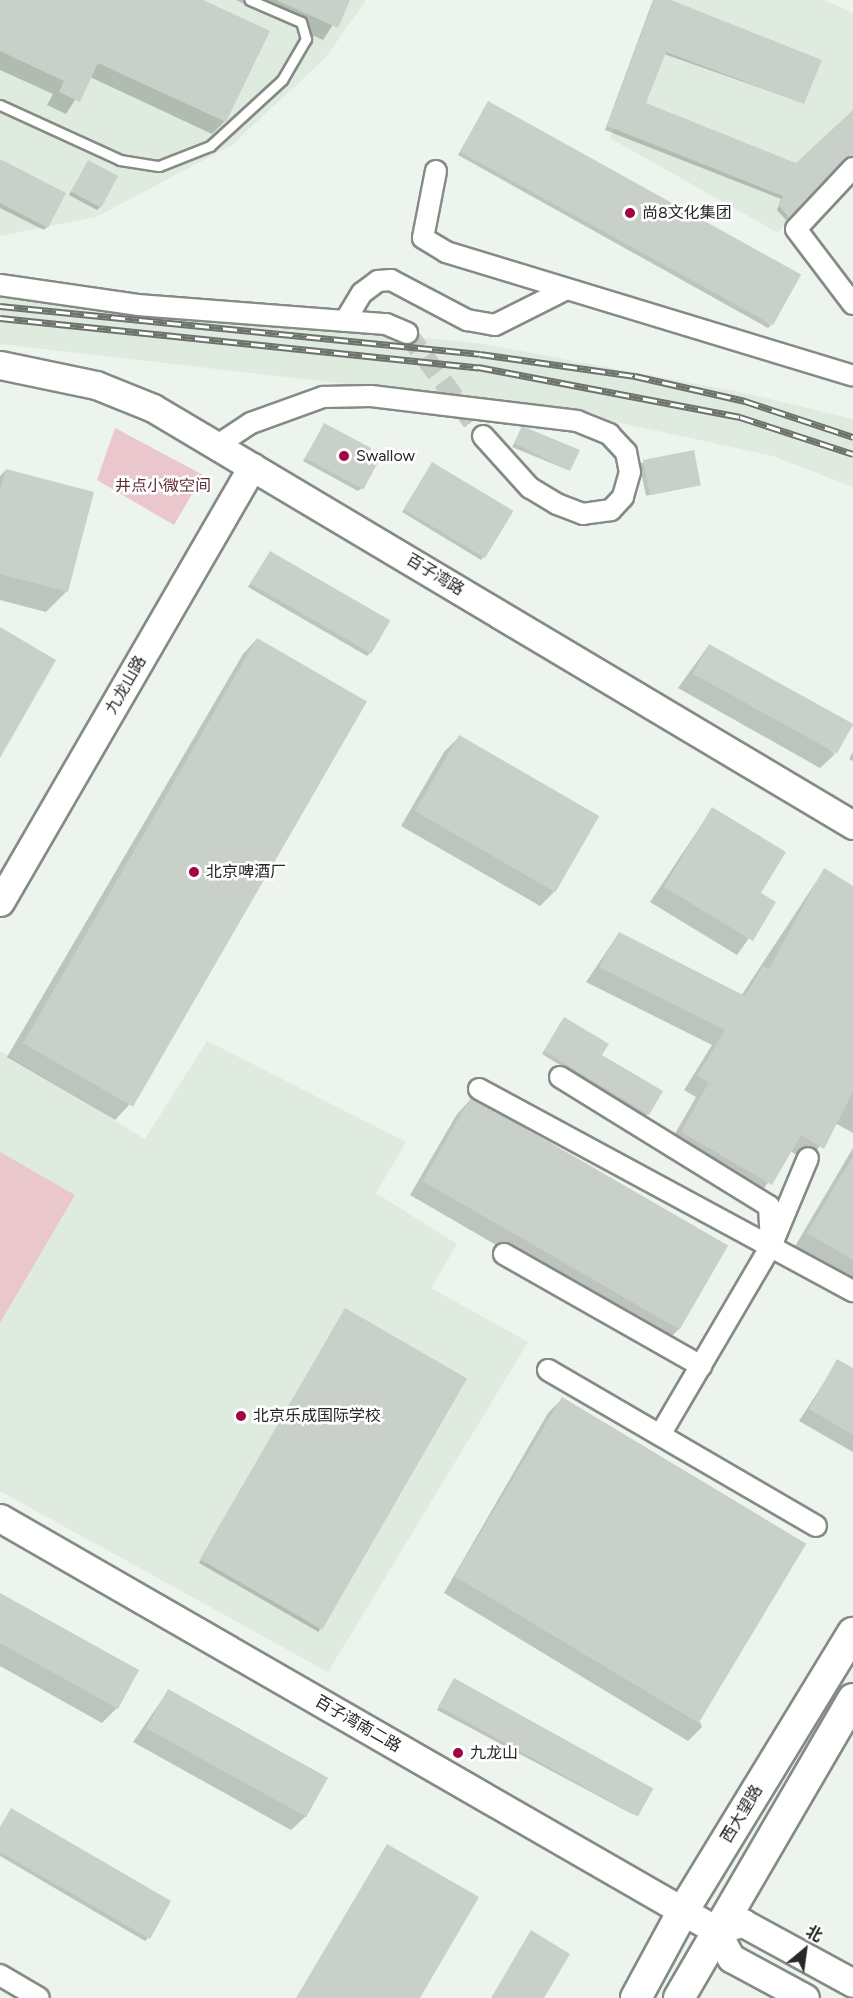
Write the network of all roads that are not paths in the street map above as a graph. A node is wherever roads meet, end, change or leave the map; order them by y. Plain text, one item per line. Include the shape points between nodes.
1 (250, 0) edge
2 (0, 105) edge
3 (853, 168) edge
4 (436, 171) dead end
5 (0, 285) edge
6 (567, 289) junction
7 (853, 304) edge
8 (345, 321) junction
9 (407, 333) tunnel mouth
10 (0, 365) edge
11 (853, 376) edge
12 (483, 436) tunnel mouth
13 (216, 446) junction
14 (252, 467) junction
15 (853, 825) edge
16 (3, 892) edge
17 (560, 1077) dead end
18 (479, 1089) dead end
19 (808, 1158) dead end
20 (772, 1244) junction
21 (504, 1254) dead end
22 (853, 1292) edge
23 (701, 1366) junction
24 (548, 1370) dead end
25 (660, 1436) junction
26 (0, 1518) edge
27 (816, 1526) dead end
28 (853, 1634) edge
29 (853, 1699) edge
30 (683, 1911) junction
31 (716, 1930) junction
32 (0, 1975) edge
33 (853, 1983) edge
34 (39, 1998) edge
35 (636, 1998) edge
36 (679, 1998) edge
37 (805, 1998) edge

1 - 2 lane via 301,22 306,39 282,80 210,146 159,166 120,160
3 - 7 street via 796,229
4 - 6 street via 423,238 446,252
5 - 8 street via 138,305
6 - 8 street via 495,325 467,320 391,280 378,281 362,293
6 - 11 street
8 - 9 street via 386,324
10 - 13 street, 百子湾路 via 96,385 153,408
12 - 13 street via 530,488 557,504 592,513 610,510 623,497 630,472 626,452 609,434 577,421 371,396 323,397 251,423
13 - 14 street, 百子湾路
14 - 15 street, 百子湾路
14 - 16 street, 九龙山路
17 - 20 street via 769,1206
18 - 20 street via 734,1231
19 - 20 street
20 - 22 street
20 - 23 street
21 - 23 street
23 - 25 street
24 - 25 street
25 - 27 street
26 - 30 street, 百子湾南二路
28 - 30 main road, 西大望路
29 - 31 main road
30 - 31 street, 百子湾南二路
30 - 35 main road, 西大望路
31 - 33 street via 743,1923
31 - 36 main road
31 - 37 street via 731,1958
32 - 34 street

